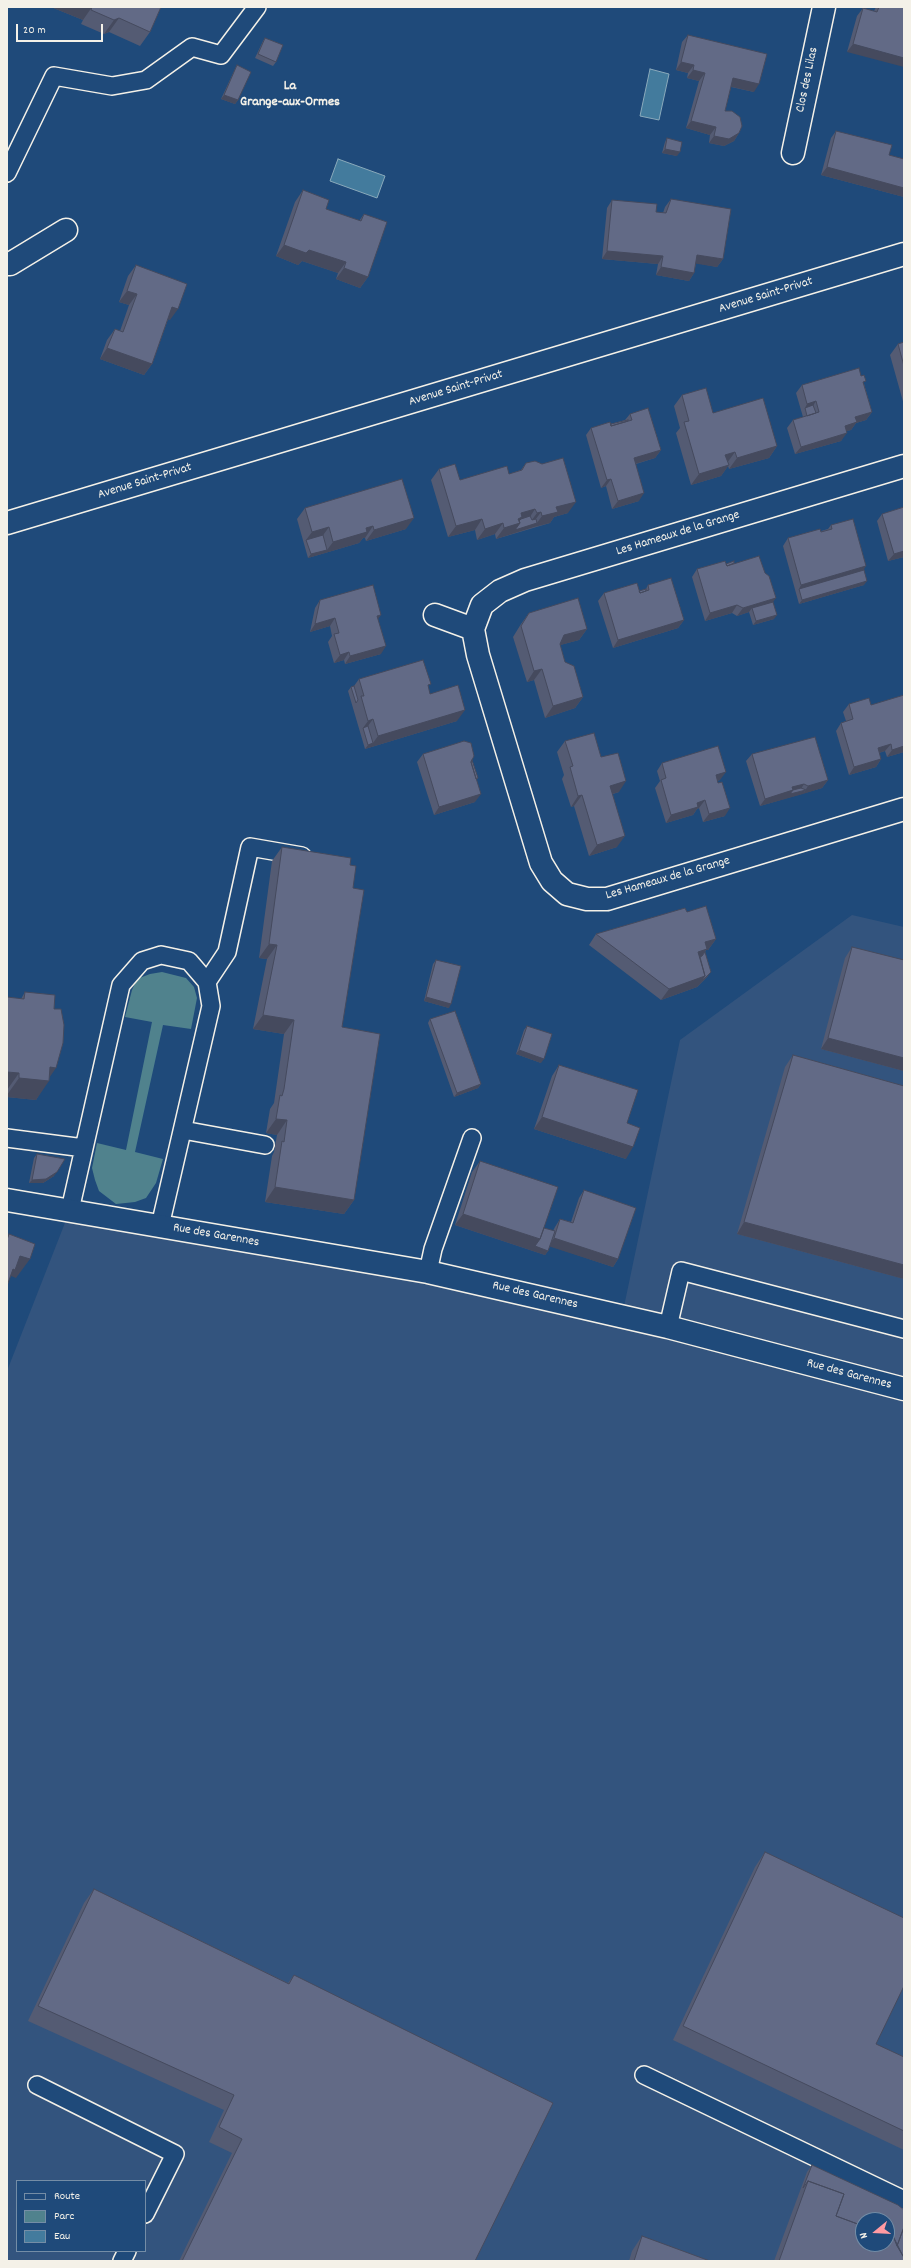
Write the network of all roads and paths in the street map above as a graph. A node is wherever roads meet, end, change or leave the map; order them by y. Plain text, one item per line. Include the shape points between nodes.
1 (257, 7) edge
2 (824, 7) edge
3 (793, 153) dead end
4 (7, 173) edge
5 (66, 230) dead end
6 (904, 254) edge
7 (7, 264) edge
8 (904, 466) edge
9 (7, 523) edge
10 (436, 616) dead end
11 (473, 629) junction
12 (904, 810) edge
13 (318, 858) edge
14 (207, 982) junction
15 (183, 1130) junction
16 (7, 1138) edge
17 (472, 1138) dead end
18 (265, 1145) dead end
19 (84, 1148) junction
20 (7, 1200) edge
21 (70, 1210) junction
22 (160, 1226) junction
23 (428, 1272) junction
24 (668, 1327) junction
25 (904, 1329) edge
26 (904, 1389) edge
27 (644, 2075) dead end
28 (37, 2086) dead end
29 (904, 2200) edge
30 (146, 2212) edge
31 (126, 2252) edge
32 (122, 2261) edge

1 - 4 lane via 221,55 192,47 146,80 112,86 54,76
2 - 3 street, Clos des Lilas
5 - 7 street
6 - 9 street, Avenue Saint-Privat
8 - 11 street, Les Hameaux de la Grange via 525,580 500,591 482,605
10 - 11 street
11 - 12 street, Les Hameaux de la Grange via 478,655 541,863 552,881 567,894 587,899 607,899
13 - 14 lane via 250,847 227,952
14 - 15 lane, Rue des Garennes via 211,1006
14 - 19 lane via 189,961 161,955 142,961 121,985
15 - 18 lane
15 - 22 lane, Rue des Garennes
16 - 19 lane
17 - 23 lane via 433,1249
19 - 21 lane
20 - 21 street, Rue des Garennes
21 - 22 street, Rue des Garennes
22 - 23 street, Rue des Garennes
23 - 24 street, Rue des Garennes
24 - 25 lane via 680,1272
24 - 26 street, Rue des Garennes
27 - 29 lane
28 - 30 lane via 175,2154
31 - 32 lane

